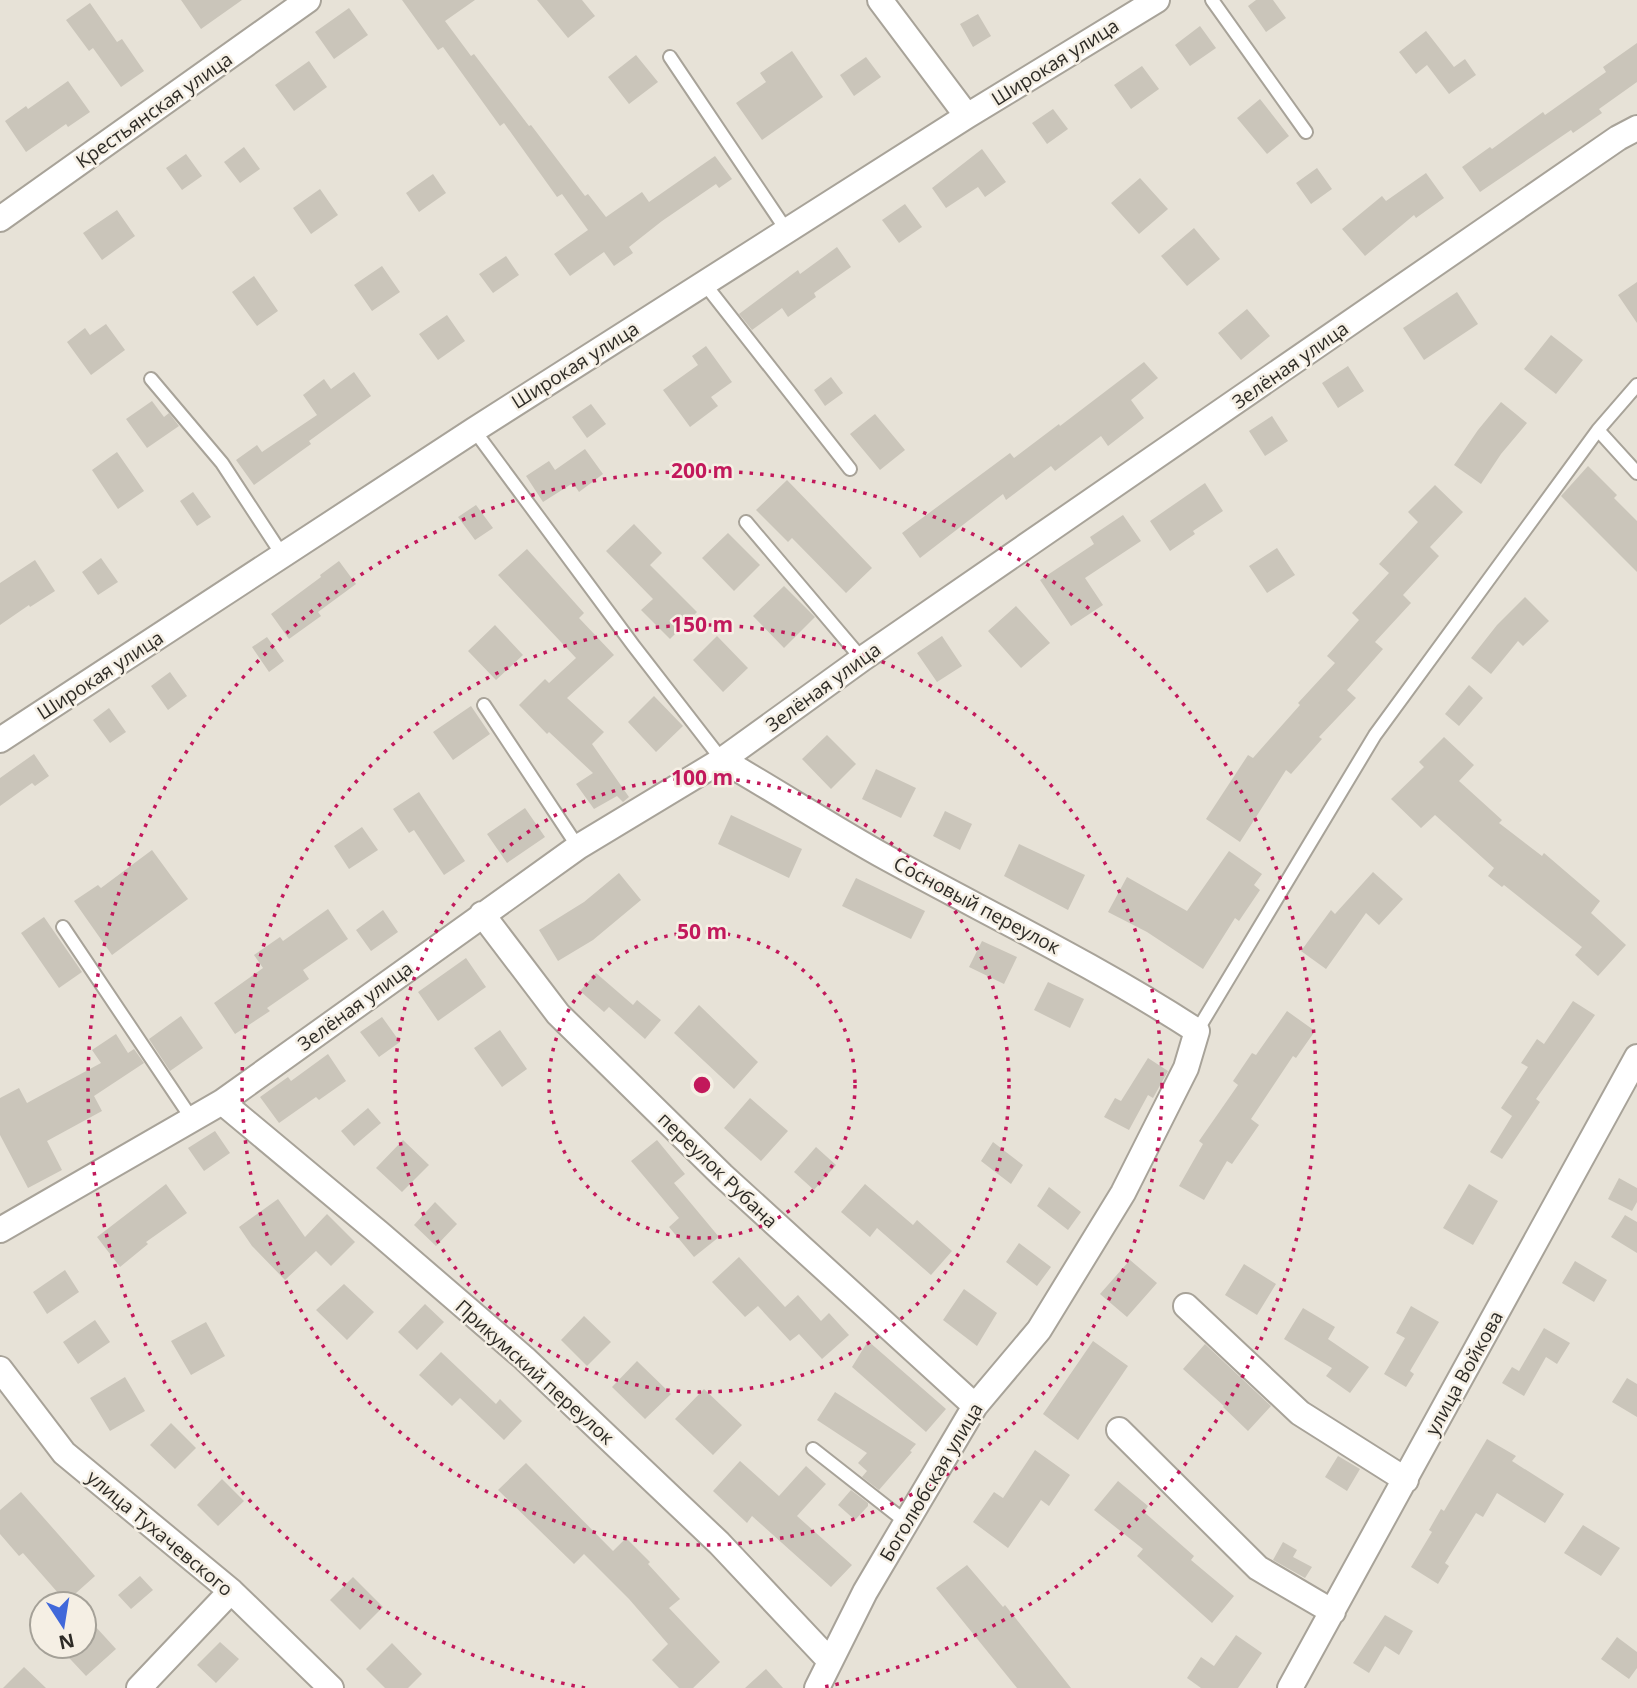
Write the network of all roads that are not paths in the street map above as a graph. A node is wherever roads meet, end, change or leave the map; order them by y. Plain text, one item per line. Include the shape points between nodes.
1 (308, 0) edge
2 (880, 0) edge
3 (1157, 0) edge
4 (1212, 0) edge
5 (670, 57) dead end
6 (967, 116) junction
7 (1637, 128) edge
8 (1306, 132) dead end
9 (0, 219) edge
10 (787, 231) junction
11 (704, 284) junction
12 (151, 379) dead end
13 (1637, 386) edge
14 (474, 430) junction
15 (1598, 430) junction
16 (850, 469) dead end
17 (1637, 473) edge
18 (746, 522) dead end
19 (283, 556) junction
20 (862, 659) junction
21 (484, 705) dead end
22 (0, 740) edge
23 (722, 760) junction
24 (578, 847) junction
25 (482, 914) junction
26 (63, 928) dead end
27 (1197, 1031) junction
28 (1637, 1056) edge
29 (222, 1102) junction
30 (192, 1119) junction
31 (0, 1230) edge
32 (1186, 1306) dead end
33 (0, 1369) edge
34 (975, 1406) junction
35 (1119, 1430) dead end
36 (813, 1449) dead end
37 (1406, 1480) junction
38 (906, 1522) junction
39 (231, 1591) junction
40 (1333, 1612) junction
41 (830, 1661) junction
42 (139, 1688) edge
43 (331, 1688) edge
44 (817, 1688) edge
45 (1290, 1688) edge

1 - 9 street, Крестьянская улица
2 - 6 street
3 - 6 street, Широкая улица
4 - 8 lane
5 - 10 lane
6 - 10 street, Широкая улица
7 - 20 street, Зелёная улица
10 - 11 street, Широкая улица
11 - 14 street, Широкая улица
11 - 16 lane
12 - 19 lane via 222,463
13 - 15 lane
14 - 19 street, Широкая улица
14 - 23 lane
15 - 17 lane
15 - 27 lane via 1375,735
18 - 20 lane
19 - 22 street, Широкая улица
20 - 23 street, Зелёная улица
21 - 24 lane
23 - 24 street, Зелёная улица
23 - 27 street, Сосновый переулок via 884,857 1139,993
24 - 25 street, Зелёная улица
25 - 29 street, Зелёная улица
25 - 34 street, переулок Рубана via 558,1014 722,1175
26 - 30 lane
27 - 34 street, Боголюбская улица via 1186,1068 1123,1193 1039,1330
28 - 37 street, улица Войкова
29 - 30 street, Зелёная улица
29 - 41 street, Прикумский переулок via 524,1358 719,1543
30 - 31 street, Зелёная улица
32 - 37 street via 1300,1413
33 - 39 street, улица Тухачевского via 64,1453
34 - 38 street, Боголюбская улица
35 - 40 street via 1258,1568
36 - 38 lane
37 - 40 street, улица Войкова
38 - 41 street, Боголюбская улица
39 - 42 street
39 - 43 street, улица Тухачевского
40 - 45 street, улица Войкова
41 - 44 street, Боголюбская улица

